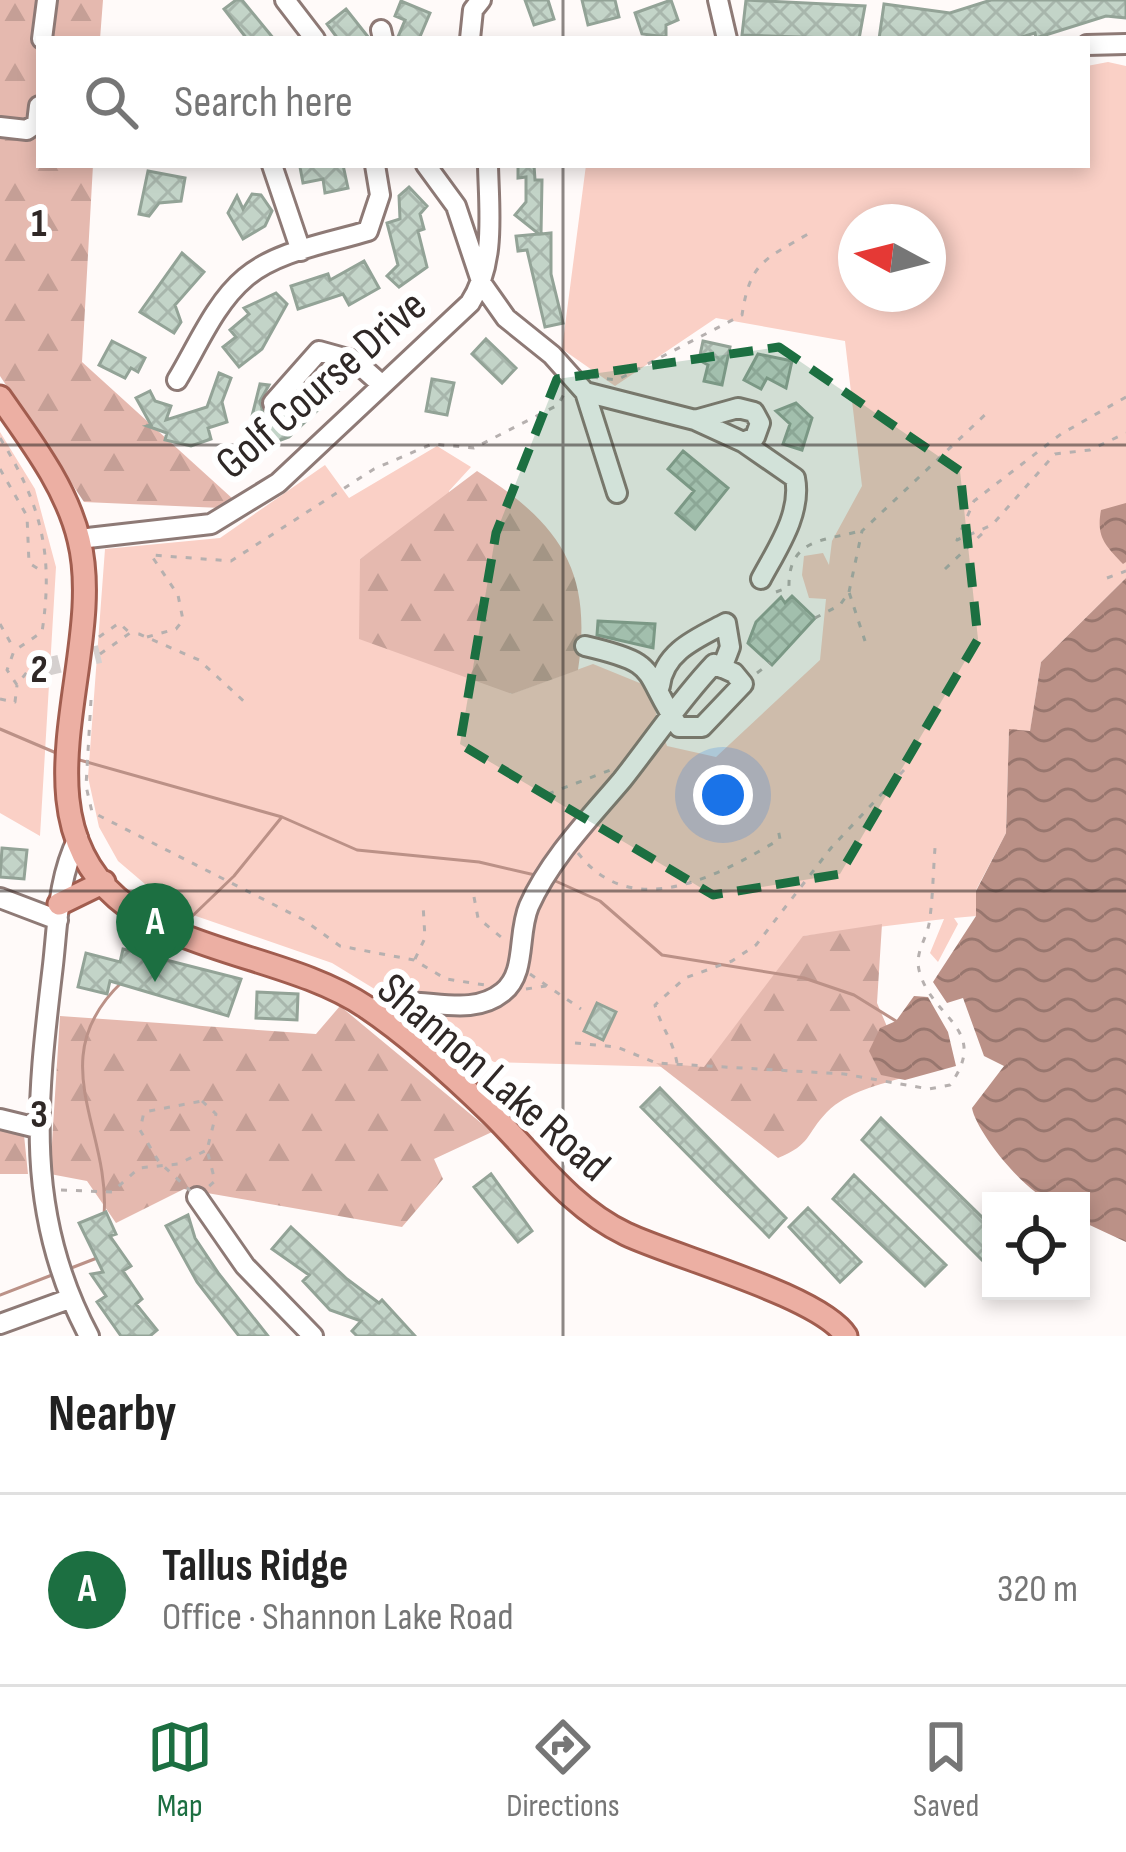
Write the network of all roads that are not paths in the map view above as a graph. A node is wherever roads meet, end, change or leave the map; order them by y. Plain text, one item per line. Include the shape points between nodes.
1 (47, 0) edge
2 (285, 0) edge
3 (481, 0) edge
4 (718, 0) edge
5 (42, 36) edge
6 (313, 36) edge
7 (470, 36) edge
8 (726, 36) edge
9 (1126, 44) edge
10 (1090, 45) edge
11 (36, 124) edge
12 (0, 127) edge
13 (273, 168) edge
14 (376, 168) edge
15 (428, 168) edge
16 (488, 168) edge
17 (301, 251) junction
18 (482, 284) junction
19 (177, 380) dead end
20 (382, 385) junction
21 (585, 392) junction
22 (0, 397) edge
23 (273, 403) dead end
24 (695, 420) junction
25 (743, 442) junction
26 (617, 493) dead end
27 (79, 539) junction
28 (769, 585) road end
29 (585, 646) dead end
30 (722, 668) junction
31 (660, 686) junction
32 (669, 712) junction
33 (78, 838) junction
34 (104, 882) junction
35 (0, 898) edge
36 (59, 912) junction
37 (369, 1010) junction
38 (0, 1119) edge
39 (37, 1128) junction
40 (197, 1197) road end
41 (69, 1298) junction
42 (0, 1324) edge
43 (89, 1336) edge
44 (313, 1336) edge
45 (846, 1336) edge

1 - 5 street
2 - 6 street
3 - 7 street
4 - 8 street
9 - 10 street
11 - 12 street
13 - 17 street
14 - 17 street via 380,195 368,231
15 - 18 street via 456,206
16 - 18 street, Golf Course Drive
17 - 19 street via 238,285
18 - 20 street, Golf Course Drive
18 - 21 street via 506,318
20 - 23 street via 356,361 319,351
20 - 27 street, Golf Course Drive via 278,483 211,524
21 - 24 street
21 - 26 street
22 - 27 main road, Shannon Lake Road via 51,476
24 - 25 street
24 - 25 street via 738,407 754,412 755,437
25 - 28 street via 794,478 797,489
27 - 33 main road, Shannon Lake Road via 83,583 68,771
29 - 31 street via 637,658
30 - 31 street via 730,646 726,623 666,663
30 - 32 street via 714,664
30 - 32 street via 742,684 702,727 679,727
31 - 32 street
32 - 37 street via 529,907 508,991 478,1006 392,1001
33 - 34 main road, Shannon Lake Road
33 - 36 street
34 - 36 main road
34 - 37 main road, Shannon Lake Road via 153,921 302,975
35 - 36 street
36 - 39 street
37 - 45 main road, Shannon Lake Road via 491,1113 586,1209 623,1233 808,1306
38 - 39 street
39 - 41 street via 39,1188
40 - 44 street via 244,1266
41 - 42 street
41 - 43 street

